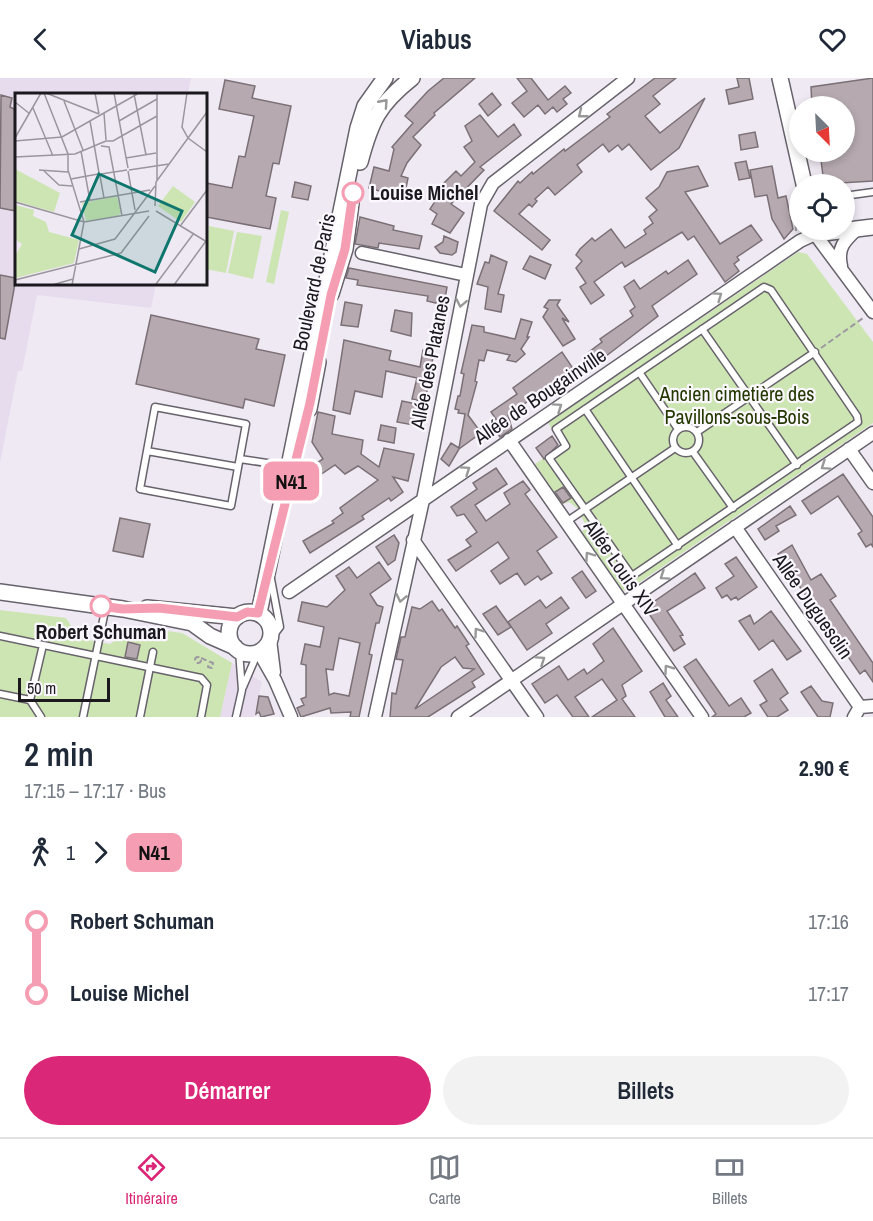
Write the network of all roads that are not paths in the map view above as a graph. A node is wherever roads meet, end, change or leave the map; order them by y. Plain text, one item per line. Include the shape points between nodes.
1 (385, 78) edge
2 (412, 78) edge
3 (628, 78) edge
4 (780, 78) edge
5 (802, 174) edge
6 (873, 192) edge
7 (855, 194) edge
8 (873, 227) edge
9 (857, 229) joint
10 (802, 240) edge
11 (820, 240) edge
12 (362, 253) dead end
13 (842, 270) junction
14 (466, 275) junction
15 (873, 312) edge
16 (702, 328) junction
17 (816, 352) junction
18 (639, 372) junction
19 (749, 397) junction
20 (585, 409) junction
21 (678, 429) junction
22 (697, 432) junction
23 (873, 433) edge
24 (509, 440) junction
25 (675, 448) junction
26 (849, 449) junction
27 (147, 451) junction
28 (693, 452) junction
29 (240, 459) junction
30 (796, 465) junction
31 (286, 466) junction
32 (238, 467) junction
33 (632, 477) junction
34 (873, 483) edge
35 (286, 497) junction
36 (423, 500) junction
37 (733, 508) junction
38 (585, 510) junction
39 (566, 522) junction
40 (735, 527) junction
41 (413, 540) junction
42 (274, 545) junction
43 (678, 546) junction
44 (269, 570) junction
45 (0, 592) edge
46 (289, 592) dead end
47 (623, 604) junction
48 (106, 606) junction
49 (123, 609) junction
50 (258, 613) junction
51 (237, 617) junction
52 (0, 636) edge
53 (270, 640) junction
54 (42, 645) junction
55 (237, 649) junction
56 (153, 652) dead end
57 (259, 652) junction
58 (96, 656) junction
59 (150, 667) junction
60 (275, 680) junction
61 (512, 680) junction
62 (242, 690) junction
63 (0, 694) edge
64 (30, 700) junction
65 (873, 706) edge
66 (857, 712) edge
67 (41, 717) edge
68 (83, 717) edge
69 (140, 717) edge
70 (201, 717) edge
71 (236, 717) edge
72 (291, 717) edge
73 (375, 717) edge
74 (458, 717) edge
75 (537, 717) edge
76 (702, 717) edge

1 - 31 street, Boulevard de Paris via 365,106 358,128
35 -> 2 street, Boulevard de Paris via 371,123 389,98
3 -> 14 street, Allée des Platanes via 493,183 481,204
4 - 5 street
6 - 7 lane
8 - 9 street
9 - 13 street via 838,253
24 -> 10 street, Allée de Bougainville
11 - 13 street
12 - 14 street
13 - 15 street
14 -> 36 street, Allée des Platanes
16 - 17 lane via 766,287
16 - 18 lane
16 - 19 lane
17 - 19 lane
17 - 30 lane via 858,420
18 - 20 lane
18 - 21 lane
19 - 22 lane
19 - 30 lane
20 - 33 lane
20 - 38 lane via 557,428 566,446 549,458
21 - 22 lane via 686,427
21 - 25 lane via 673,440
22 - 28 lane via 699,441
23 - 26 street
36 -> 24 street, Allée de Bougainville
24 - 39 street, Allée Louis XIV
25 - 28 lane via 685,454
25 - 33 lane
26 - 34 street
26 -> 40 street
27 - 29 lane via 155,407 246,424
27 - 32 lane
27 - 32 lane via 140,489 231,506
28 - 37 lane
29 - 31 lane
29 - 32 lane
30 - 37 lane
31 - 35 street via 291,468
31 - 42 street, Boulevard de Paris
33 - 38 lane
33 - 43 lane
35 - 42 street, Boulevard de Paris
36 - 41 street, Allée des Platanes
36 - 46 street, Allée de Bougainville
37 - 43 lane
38 - 39 lane
38 - 43 lane via 632,576
47 -> 39 street, Allée Louis XIV
40 -> 47 street
40 - 66 street, Allée Duguesclin
61 -> 41 street
41 -> 73 street, Allée des Platanes
42 - 44 street, Boulevard de Paris
44 - 50 street, Boulevard de Paris
44 - 53 lane via 280,627
45 - 48 street
61 -> 47 street
76 -> 47 street, Allée Louis XIV
48 - 49 street
48 - 58 lane
49 - 51 street via 159,608
49 - 55 street via 192,623
50 - 51 street via 247,612
50 - 53 street via 271,627
51 - 55 street via 230,628 231,642
52 - 54 lane
53 - 57 street
53 - 60 street
54 - 58 lane
54 - 64 lane
55 - 57 street
55 - 62 lane
56 - 59 lane
57 - 60 street
57 - 62 lane
58 - 59 lane
58 - 68 lane
59 - 69 lane
59 - 70 lane via 204,680 207,688
60 - 72 street
61 - 74 street
61 - 75 street
62 - 71 lane
63 - 64 lane
64 - 67 lane
65 - 66 street

